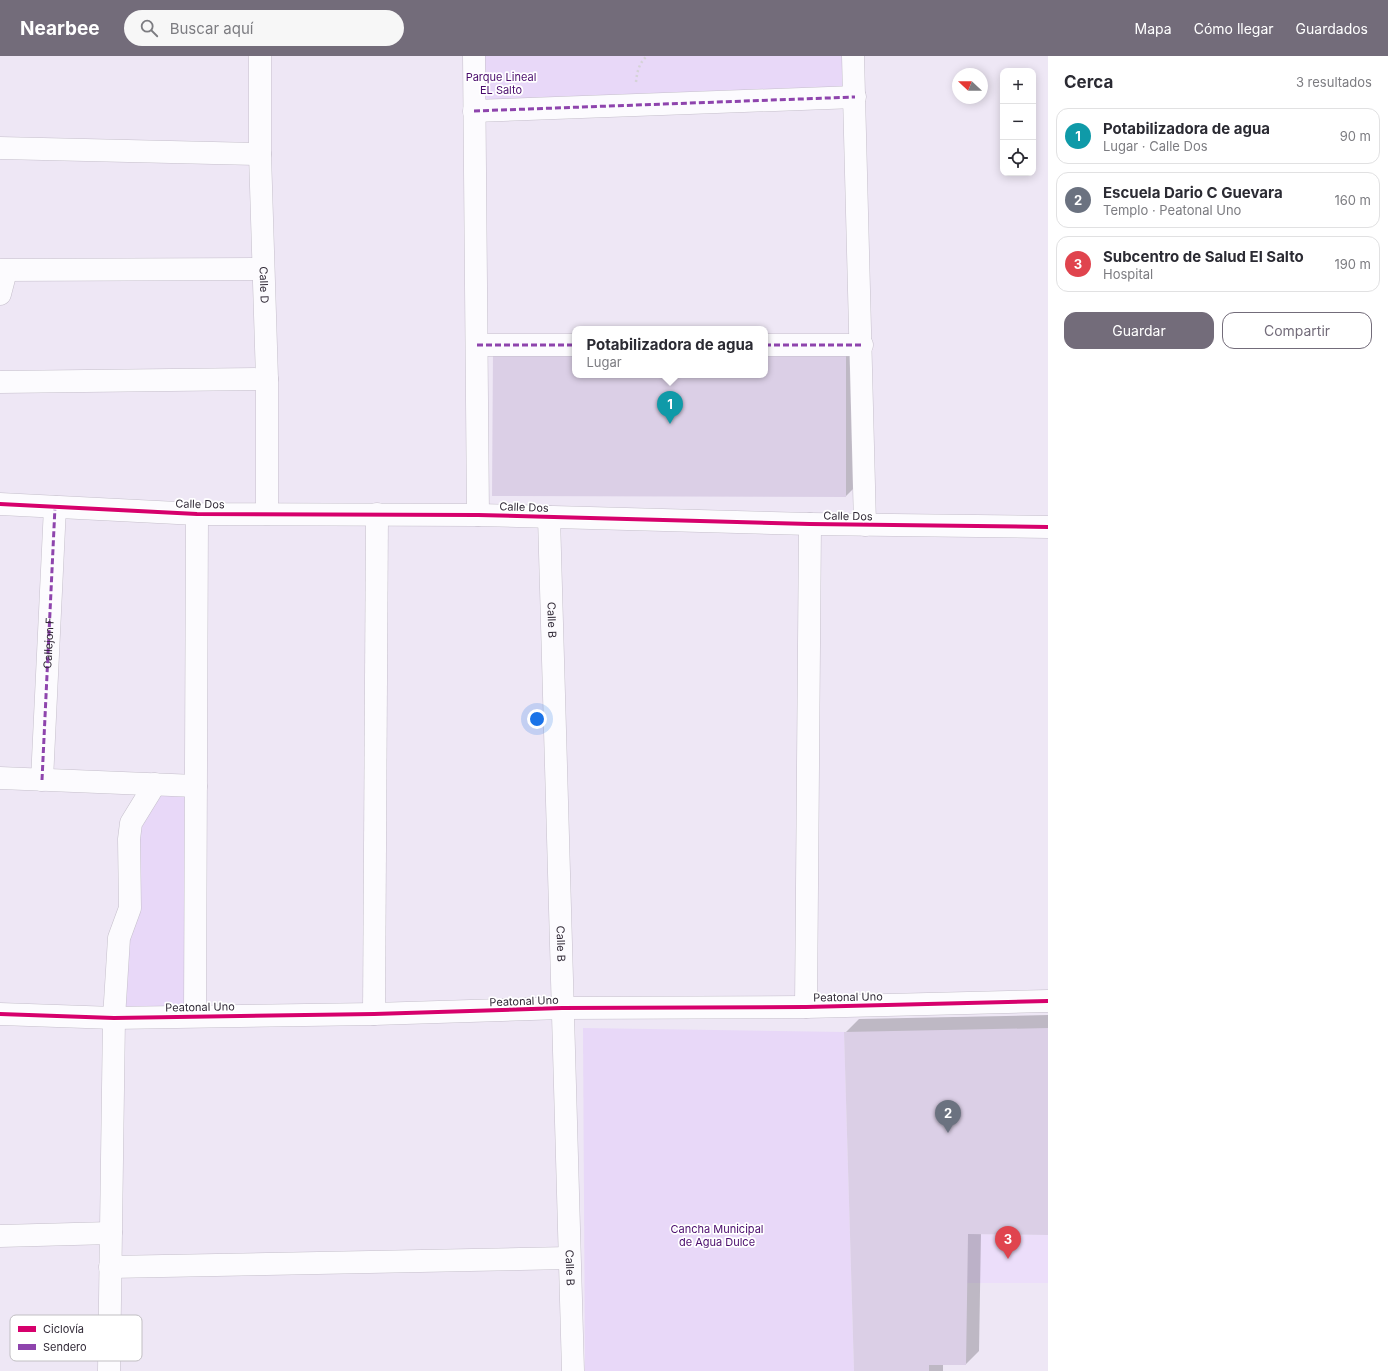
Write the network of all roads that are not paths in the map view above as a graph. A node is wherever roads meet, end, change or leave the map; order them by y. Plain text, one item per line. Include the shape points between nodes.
1 (260, 56) edge
2 (474, 56) edge
3 (853, 56) edge
4 (855, 98) junction
5 (474, 111) junction
6 (0, 148) edge
7 (260, 154) junction
8 (263, 269) junction
9 (3, 271) edge
10 (0, 294) edge
11 (477, 345) junction
12 (572, 345) edge
13 (768, 345) edge
14 (862, 345) junction
15 (267, 379) junction
16 (0, 382) edge
17 (0, 504) edge
18 (55, 507) junction
19 (197, 514) junction
20 (267, 514) junction
21 (377, 514) junction
22 (478, 515) junction
23 (550, 517) junction
24 (810, 524) junction
25 (865, 525) junction
26 (1048, 527) edge
27 (0, 778) edge
28 (42, 780) junction
29 (156, 784) junction
30 (196, 786) junction
31 (1048, 1002) edge
32 (806, 1006) junction
33 (562, 1008) junction
34 (0, 1014) edge
35 (374, 1014) junction
36 (195, 1016) junction
37 (114, 1018) junction
38 (111, 1233) junction
39 (0, 1236) edge
40 (569, 1258) junction
41 (110, 1268) junction
42 (110, 1315) edge
43 (109, 1361) edge
44 (109, 1371) edge
45 (573, 1371) edge

1 - 7 street, Calle D
2 - 5 street
3 - 4 street
4 - 5 street
4 - 14 street
5 - 11 street
6 - 7 street
7 - 8 street, Calle D
8 - 9 street
8 - 15 street, Calle D
9 - 10 street
11 - 12 street
11 - 22 street
13 - 14 street
14 - 25 street
15 - 16 street
15 - 20 street, Calle D
17 - 18 street, Calle Dos
18 - 19 street, Calle Dos
18 - 28 street, Callejon F
19 - 20 street, Calle Dos
19 - 30 street
20 - 21 street, Calle Dos
21 - 22 street, Calle Dos
21 - 35 street
22 - 23 street, Calle Dos
23 - 24 street, Calle Dos
23 - 33 street, Calle B
24 - 25 street, Calle Dos
24 - 32 street
25 - 26 street, Calle Dos
27 - 28 street
28 - 29 street
29 - 30 street
29 - 37 street via 130,823 130,908 120,938
30 - 36 street
31 - 32 street, Peatonal Uno
32 - 33 street, Peatonal Uno
33 - 35 street, Peatonal Uno
33 - 40 street, Calle B
34 - 37 street, Peatonal Uno
35 - 36 street, Peatonal Uno
36 - 37 street, Peatonal Uno
37 - 38 street
38 - 39 street
38 - 41 street
40 - 41 street
40 - 45 street, Calle B
41 - 42 street
43 - 44 street

